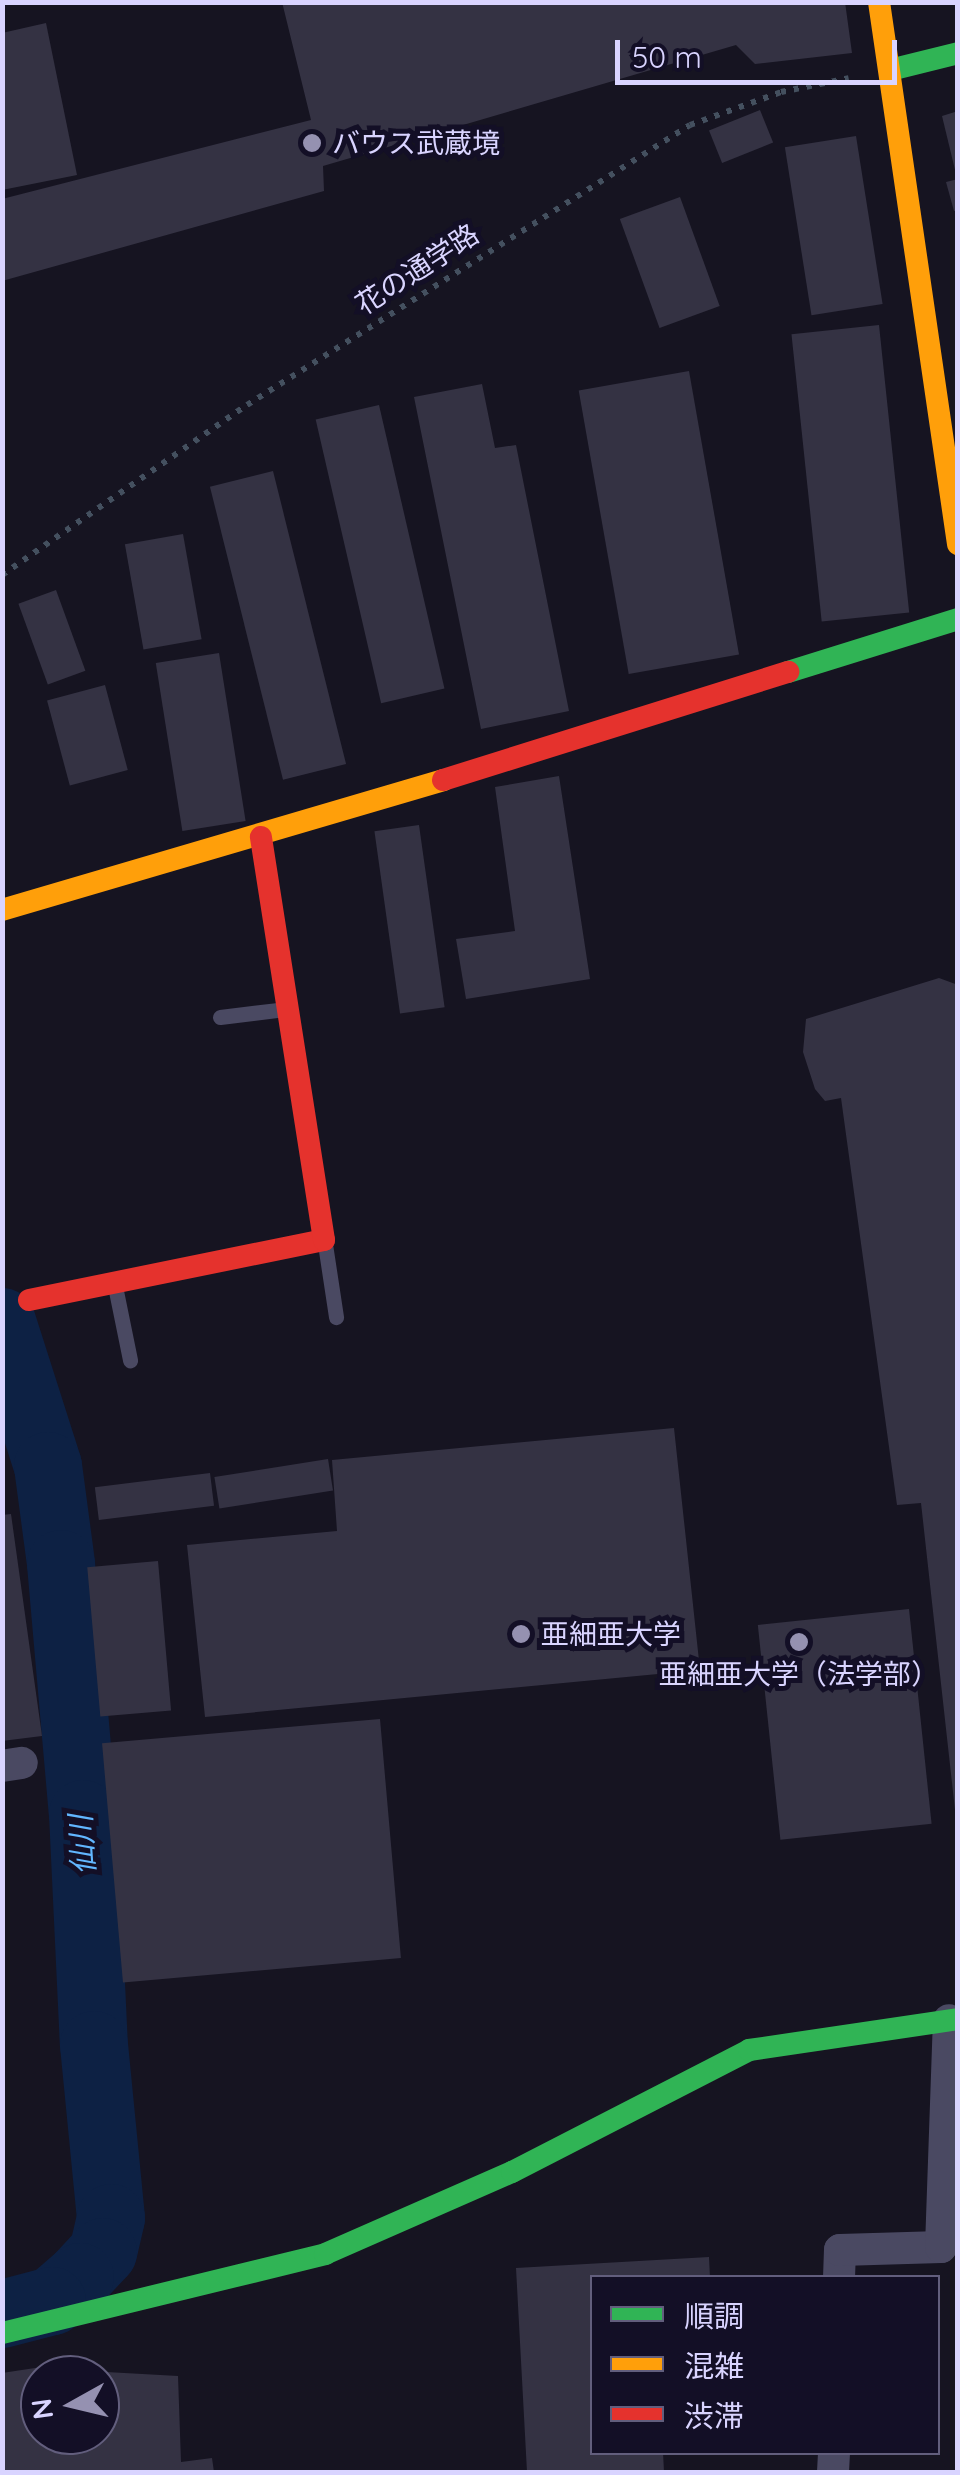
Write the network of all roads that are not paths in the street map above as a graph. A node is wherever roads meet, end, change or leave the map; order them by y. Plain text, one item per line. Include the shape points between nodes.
1 (879, 2) edge
2 (958, 53) edge
3 (890, 70) junction
4 (958, 544) edge
5 (958, 619) edge
6 (261, 837) junction
7 (2, 910) edge
8 (288, 1009) junction
9 (220, 1018) dead end
10 (324, 1240) junction
11 (114, 1282) junction
12 (29, 1300) dead end
13 (336, 1317) dead end
14 (130, 1360) dead end
15 (953, 2019) edge
16 (839, 2275) edge
17 (2, 2333) edge

1 - 3 street
2 - 3 street
3 - 4 street
5 - 6 street
6 - 7 street
6 - 8 street
8 - 9 lane
8 - 10 street
10 - 11 street
10 - 13 lane
11 - 12 street
11 - 14 lane
15 - 16 street via 942,2247 840,2250
15 - 17 street via 750,2050 512,2172 324,2254

